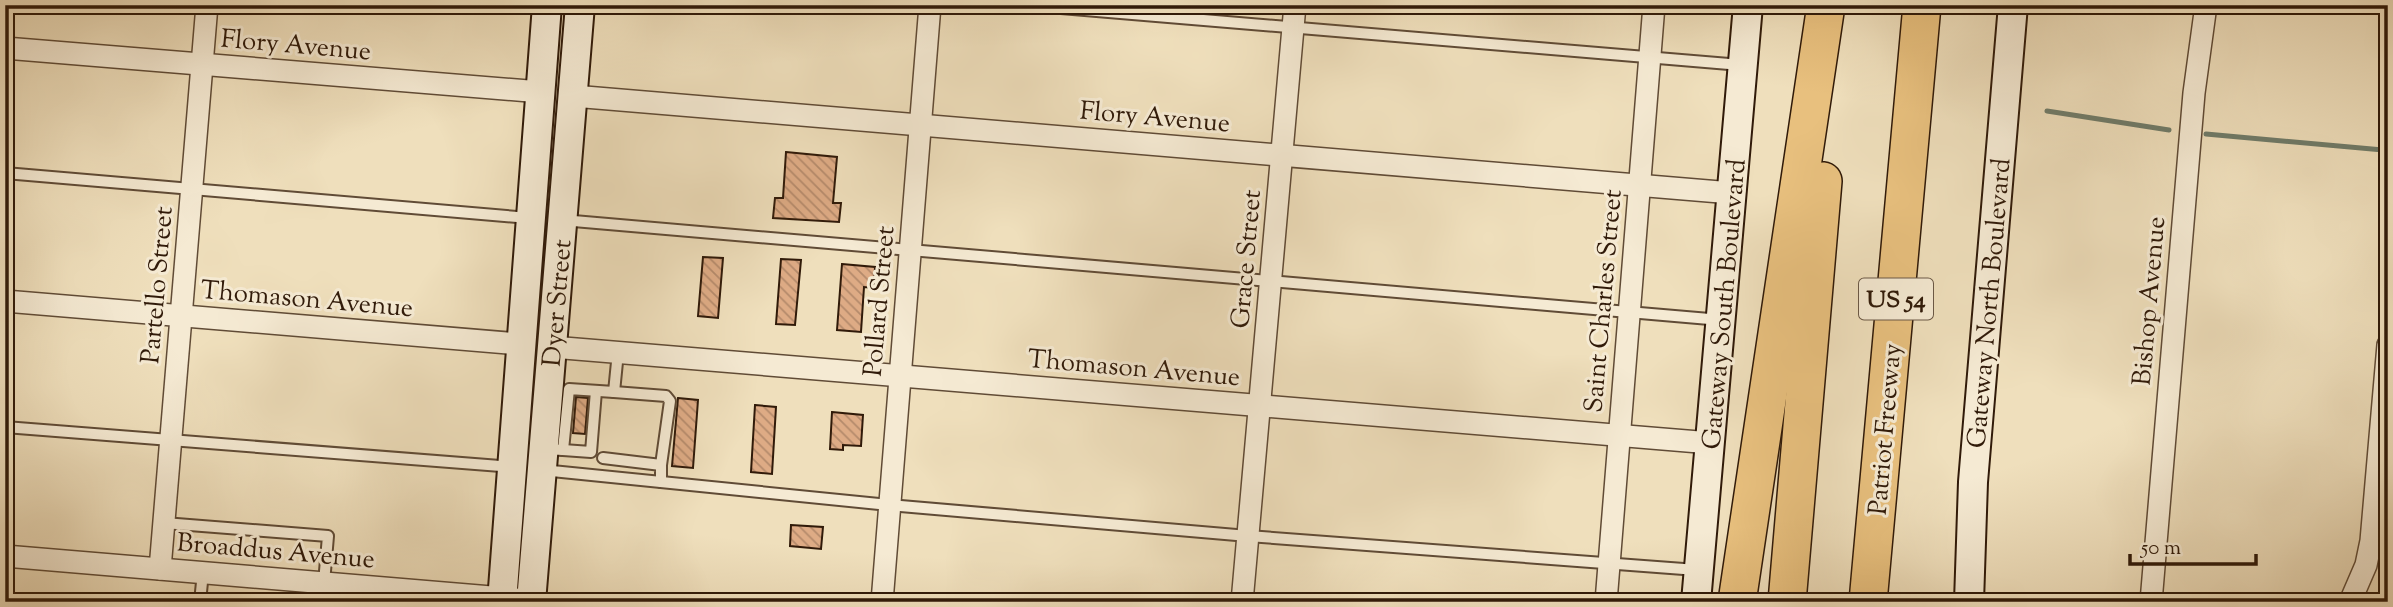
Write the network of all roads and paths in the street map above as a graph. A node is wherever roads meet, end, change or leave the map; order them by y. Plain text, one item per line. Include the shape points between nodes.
1 (207, 5) edge
2 (580, 5) edge
3 (930, 5) edge
4 (1025, 5) edge
5 (1295, 5) edge
6 (1654, 5) edge
7 (1748, 5) edge
8 (1826, 5) edge
9 (1839, 5) edge
10 (1922, 5) edge
11 (2013, 5) edge
12 (2206, 5) edge
13 (548, 6) edge
14 (1293, 28) junction
15 (5, 48) edge
16 (1650, 57) junction
17 (202, 64) junction
18 (1743, 65) junction
19 (541, 92) junction
20 (573, 96) junction
21 (922, 125) junction
22 (1282, 155) junction
23 (5, 173) edge
24 (1640, 185) junction
25 (192, 189) junction
26 (1732, 192) junction
27 (563, 210) junction
28 (531, 218) junction
29 (911, 251) junction
30 (1271, 281) junction
31 (5, 301) edge
32 (1629, 312) junction
33 (181, 316) junction
34 (1721, 320) junction
35 (520, 344) junction
36 (2388, 345) edge
37 (552, 346) junction
38 (618, 352) junction
39 (900, 376) junction
40 (596, 391) junction
41 (614, 392) junction
42 (557, 405) junction
43 (1260, 405) junction
44 (5, 427) edge
45 (1619, 435) junction
46 (171, 440) junction
47 (1711, 443) junction
48 (591, 452) junction
49 (550, 456) junction
50 (603, 458) junction
51 (661, 465) junction
52 (512, 467) junction
53 (602, 476) junction
54 (661, 482) junction
55 (889, 505) junction
56 (164, 523) junction
57 (1248, 536) junction
58 (5, 556) edge
59 (1609, 563) junction
60 (160, 569) junction
61 (1699, 570) junction
62 (203, 572) junction
63 (324, 583) junction
64 (1869, 598) edge
65 (1787, 599) edge
66 (502, 600) edge
67 (535, 601) edge
68 (200, 602) edge
69 (882, 602) edge
70 (1242, 602) edge
71 (1606, 602) edge
72 (1696, 602) edge
73 (1737, 602) edge
74 (1969, 602) edge
75 (2151, 602) edge
76 (2350, 602) edge

1 - 17 street, Partello Street
2 - 20 main road, Dyer Street
3 - 21 street, Pollard Street
4 - 14 lane
5 - 14 street, Grace Street
6 - 16 street, Saint Charles Street
7 - 18 main road, Gateway South Boulevard
8 - 73 highway
9 - 65 highway
10 - 64 highway, Patriot Freeway / US 54
11 - 74 main road, Gateway North Boulevard via 1973,482
12 - 75 street, Bishop Avenue via 2193,93
13 - 19 main road, Dyer Street
13 - 20 main road via 556,75
14 - 16 lane
14 - 22 street, Grace Street
15 - 17 street, Flory Avenue
16 - 18 lane
16 - 24 street, Saint Charles Street
17 - 19 street, Flory Avenue
17 - 25 street, Partello Street
18 - 26 main road, Gateway South Boulevard
19 - 27 main road via 555,112 553,181
19 - 28 main road, Dyer Street
20 - 21 street, Flory Avenue
20 - 27 main road, Dyer Street
21 - 22 street, Flory Avenue
21 - 29 street, Pollard Street
22 - 24 street, Flory Avenue
22 - 30 street, Grace Street
23 - 25 lane
24 - 26 street, Flory Avenue
24 - 32 street, Saint Charles Street
25 - 28 lane
25 - 33 street, Partello Street
26 - 34 main road, Gateway South Boulevard
27 - 29 lane
27 - 37 main road, Dyer Street
28 - 35 main road, Dyer Street
29 - 30 lane
29 - 39 street, Pollard Street
30 - 32 lane
30 - 43 street, Grace Street
31 - 33 street, Thomason Avenue
32 - 34 lane
32 - 45 street, Saint Charles Street
33 - 35 street, Thomason Avenue
33 - 46 street, Partello Street
34 - 47 main road, Gateway South Boulevard
35 - 52 main road, Dyer Street
36 - 76 street via 2371,541
37 - 38 street, Thomason Avenue
37 - 42 main road, Dyer Street
38 - 39 street, Thomason Avenue
38 - 41 lane
39 - 43 street, Thomason Avenue
39 - 55 street, Pollard Street
40 - 41 lane
40 - 42 lane via 569,389
40 - 48 lane
41 - 51 lane via 666,396 670,401
42 - 49 main road, Dyer Street
43 - 45 street, Thomason Avenue
43 - 57 street, Grace Street
44 - 46 lane
45 - 47 street, Thomason Avenue
45 - 59 street, Saint Charles Street
46 - 52 lane
46 - 56 street, Partello Street
47 - 61 main road, Gateway South Boulevard
48 - 49 lane
48 - 50 lane
49 - 53 lane
49 - 67 main road, Dyer Street
50 - 51 lane
50 - 53 lane
51 - 54 lane
52 - 66 main road, Dyer Street
53 - 54 lane
54 - 55 lane
55 - 57 lane
55 - 69 street, Pollard Street
56 - 60 street, Partello Street
56 - 63 lane via 328,536
57 - 59 lane
57 - 70 street, Grace Street
58 - 60 street, Broaddus Avenue
59 - 61 lane
59 - 71 street, Saint Charles Street
60 - 62 street, Broaddus Avenue
61 - 72 main road, Gateway South Boulevard
62 - 63 street, Broaddus Avenue
62 - 68 lane
63 - 66 street, Broaddus Avenue
66 - 67 street, Broaddus Avenue

